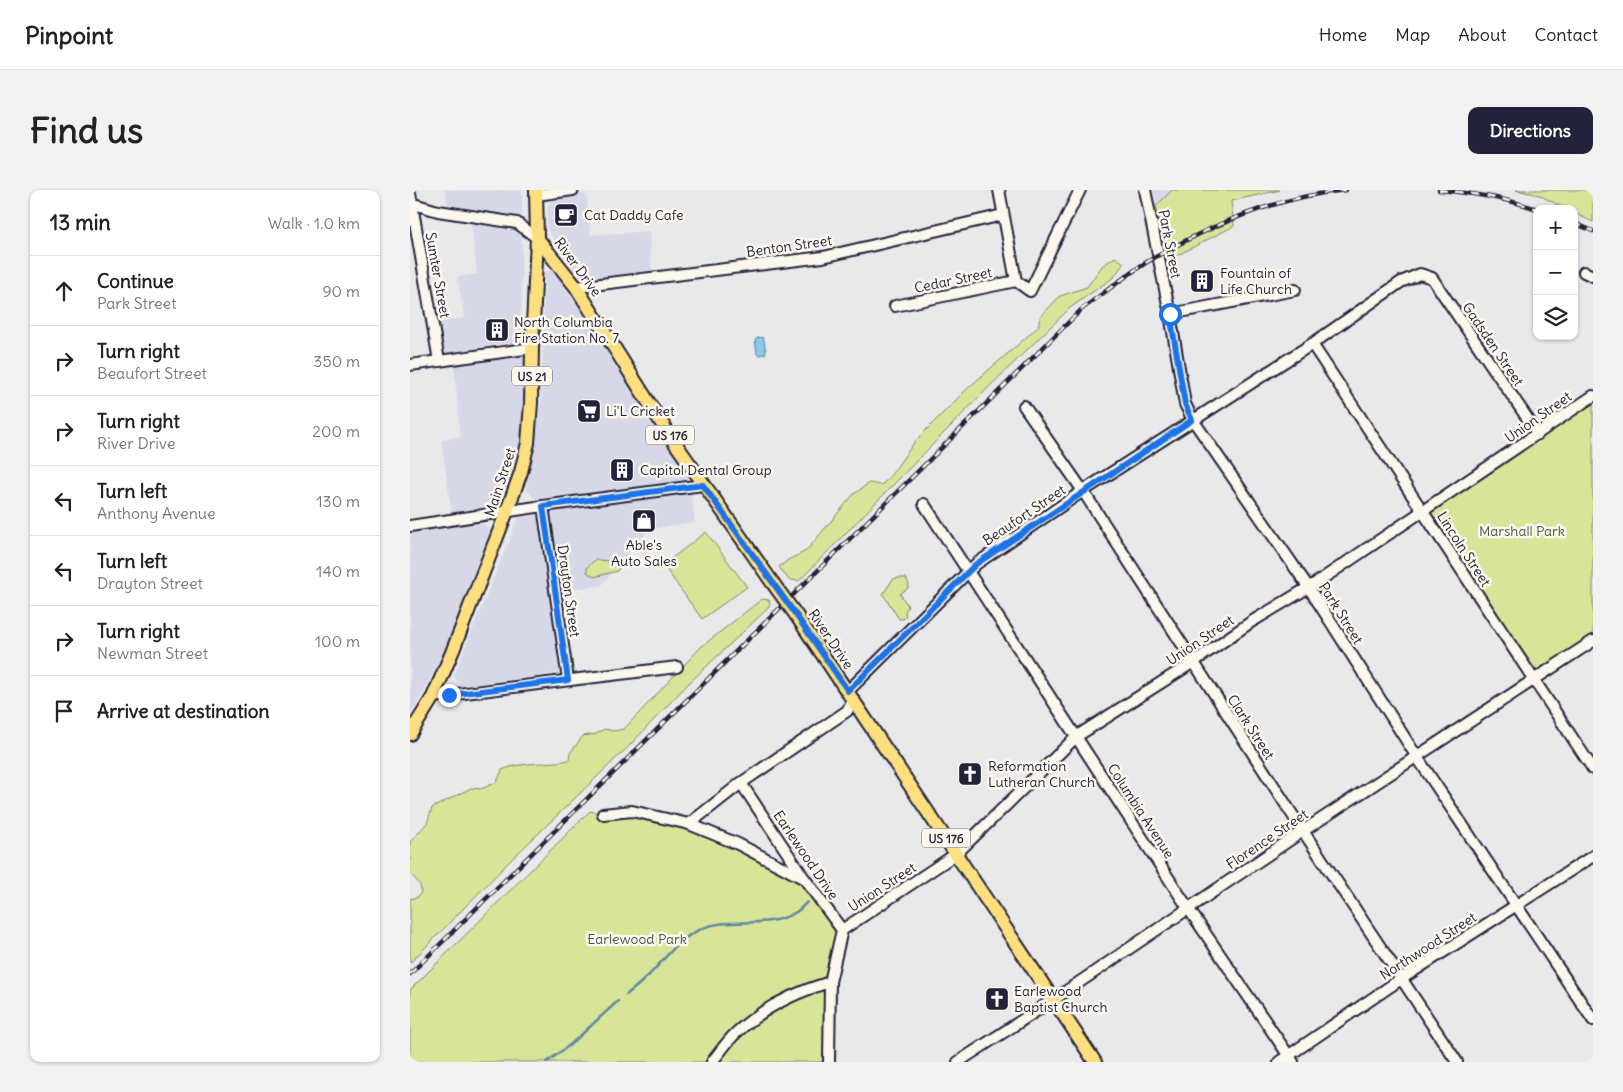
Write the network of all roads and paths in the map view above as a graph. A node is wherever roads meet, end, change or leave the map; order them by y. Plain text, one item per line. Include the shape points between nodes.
1 (573, 190) edge
2 (999, 190) edge
3 (1080, 190) edge
4 (1145, 190) edge
5 (536, 193) edge
6 (410, 200) edge
7 (1003, 215) junction
8 (537, 238) junction
9 (1420, 274) joint
10 (1016, 281) junction
11 (576, 287) junction
12 (1295, 290) dead end
13 (895, 306) dead end
14 (1170, 314) junction
15 (1312, 344) junction
16 (532, 348) junction
17 (439, 360) junction
18 (410, 365) edge
19 (1593, 396) edge
20 (1024, 406) dead end
21 (1192, 420) junction
22 (1538, 434) junction
23 (703, 485) junction
24 (1083, 491) junction
25 (924, 504) dead end
26 (543, 506) junction
27 (507, 512) junction
28 (1423, 512) junction
29 (410, 526) edge
30 (968, 571) junction
31 (1309, 588) junction
32 (1593, 641) edge
33 (1192, 663) junction
34 (677, 667) dead end
35 (1534, 679) junction
36 (568, 680) junction
37 (848, 691) junction
38 (433, 697) junction
39 (410, 734) edge
40 (1077, 736) junction
41 (1417, 757) junction
42 (1593, 769) edge
43 (742, 783) junction
44 (603, 814) dead end
45 (689, 824) junction
46 (1303, 831) junction
47 (956, 854) junction
48 (1593, 856) edge
49 (804, 878) junction
50 (1517, 905) junction
51 (1188, 908) junction
52 (842, 930) junction
53 (1401, 979) junction
54 (830, 982) junction
55 (1053, 1000) junction
56 (1593, 1020) edge
57 (1291, 1059) edge
58 (712, 1062) edge
59 (829, 1062) edge
60 (958, 1062) edge
61 (1095, 1062) edge
62 (1279, 1062) edge
63 (1457, 1062) edge

1 - 5 street
2 - 7 street
3 - 10 street via 1030,292
4 - 14 street, Park Street
5 - 8 main road, Main Street / US 21
6 - 8 street via 438,211 517,223
6 - 17 street, Sumter Street
7 - 10 street
7 - 11 street, Benton Street via 823,257
8 - 11 main road, River Drive / US 176
8 - 16 main road, Main Street / US 21
9 - 15 street, Beaufort Street via 1400,282
9 - 22 street, Gadsden Street via 1432,278
10 - 13 street, Cedar Street
11 - 23 main road, River Drive / US 176
12 - 14 street
14 - 21 street, Park Street via 1185,404
15 - 21 street, Beaufort Street
15 - 28 street, Lincoln Street
16 - 17 street
16 - 27 main road, Main Street / US 21 via 528,443
17 - 18 street
19 - 22 street, Union Street
20 - 24 street, Clark Street
21 - 24 street, Beaufort Street
21 - 31 street, Park Street
22 - 28 street, Union Street
23 - 26 street
23 - 37 main road, River Drive / US 176, bridge
24 - 30 street, Beaufort Street
24 - 33 street, Clark Street
25 - 30 street, Columbia Avenue
26 - 27 street
26 - 36 street, Drayton Street
27 - 29 street
27 - 38 main road, Main Street / US 21
28 - 31 street, Union Street
28 - 35 street, Lincoln Street
30 - 37 street, Beaufort Street
30 - 40 street, Columbia Avenue
31 - 33 street, Union Street via 1251,622
31 - 41 street, Park Street
32 - 35 street, Florence Street
33 - 40 street, Union Street
33 - 46 street, Clark Street
34 - 36 street
35 - 41 street, Florence Street
35 - 42 street, Lincoln Street
36 - 38 street
37 - 43 street via 852,702 848,711
37 - 47 main road, River Drive / US 176
38 - 39 main road, Main Street / US 21
40 - 47 street, Union Street
40 - 51 street, Columbia Avenue
41 - 46 street, Florence Street
41 - 50 street, Park Street
43 - 45 street
43 - 49 street, Earlewood Drive
44 - 45 street via 632,811
45 - 49 street via 738,844
46 - 51 street, Florence Street
46 - 53 street, Clark Street
47 - 52 street, Union Street
47 - 55 main road, River Drive / US 176
48 - 50 street, Northwood Street
49 - 52 street, Earlewood Drive
50 - 53 street, Northwood Street
50 - 56 street, Park Street
51 - 55 street, Florence Street
51 - 57 street, Columbia Avenue
52 - 54 street
53 - 57 street, Northwood Street
53 - 63 street, Clark Street
54 - 58 street via 788,997 752,1020 736,1033
54 - 59 street
55 - 60 street, Florence Street
55 - 61 main road, River Drive / US 176
57 - 62 street, Northwood Street

